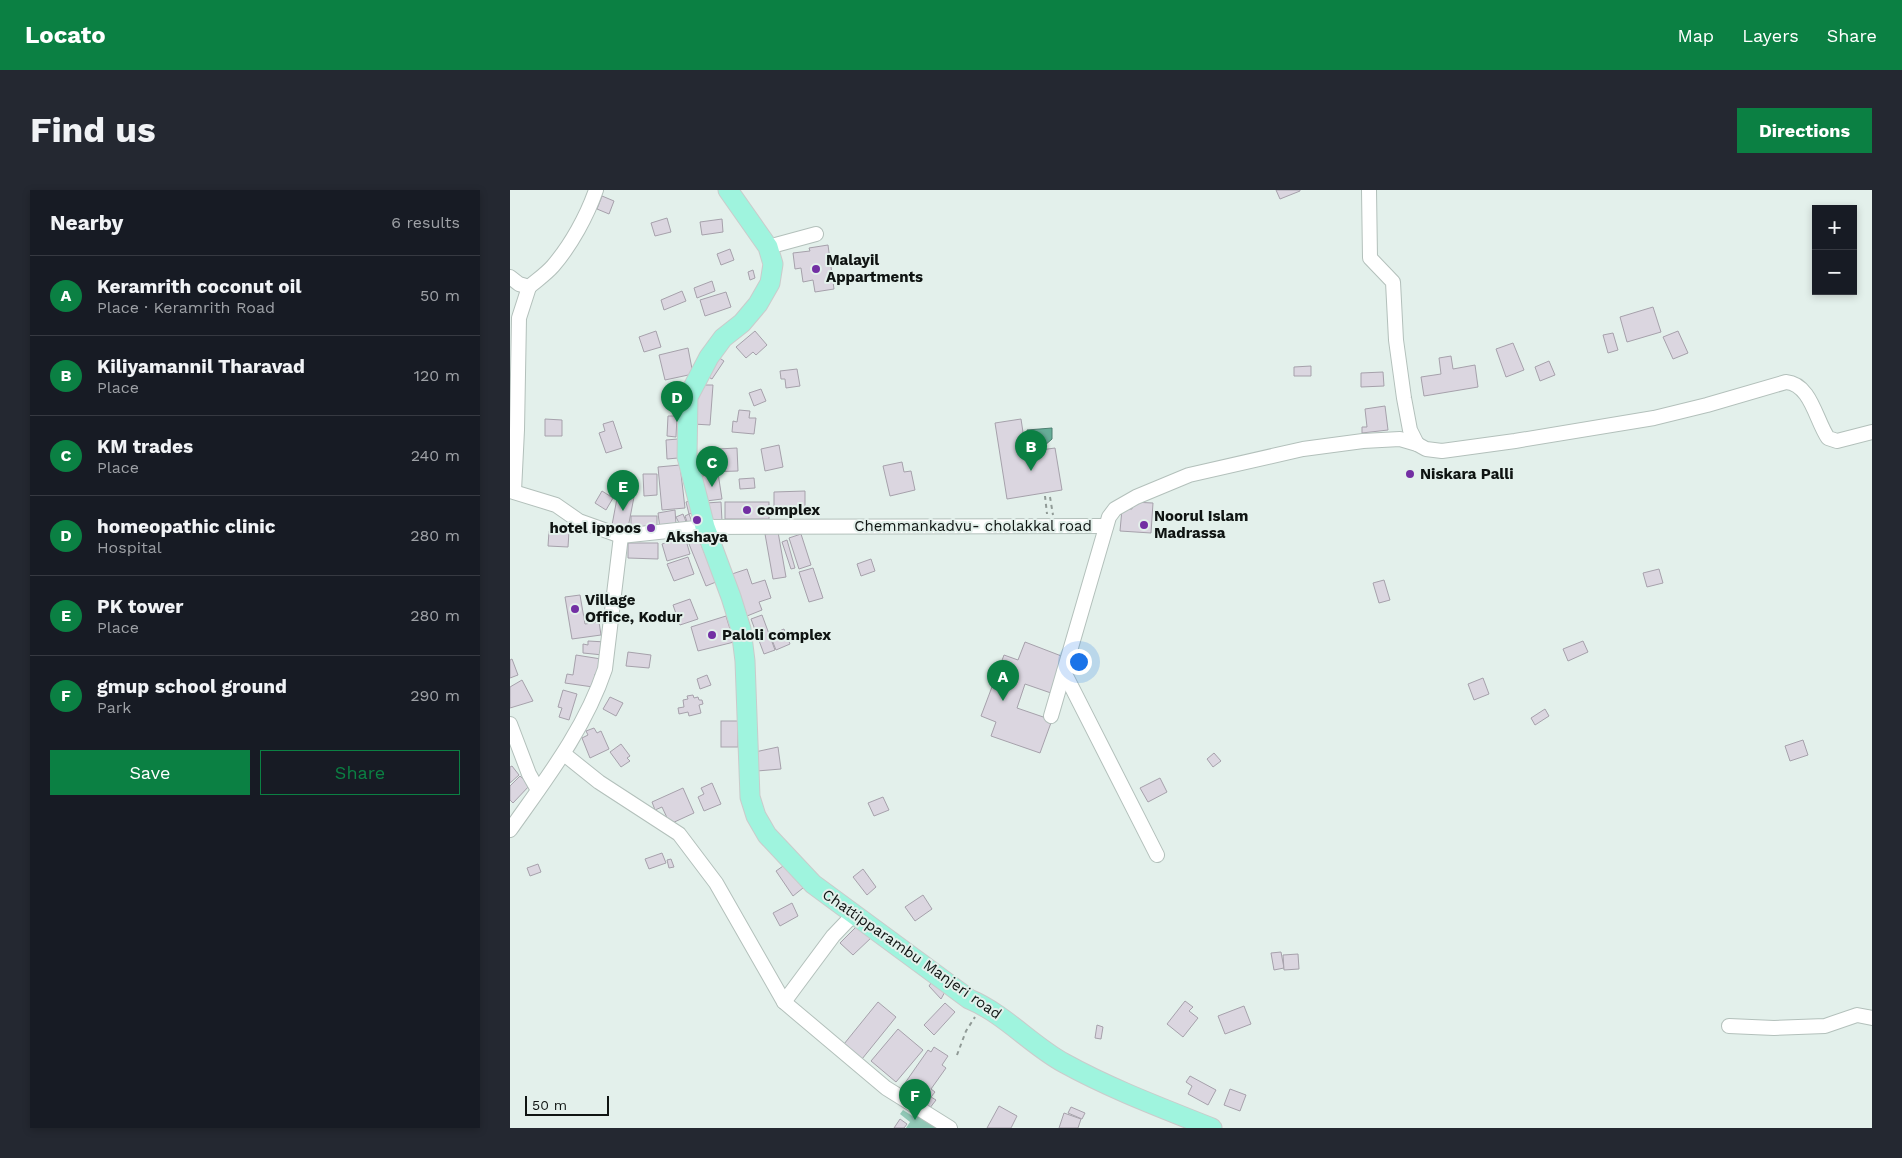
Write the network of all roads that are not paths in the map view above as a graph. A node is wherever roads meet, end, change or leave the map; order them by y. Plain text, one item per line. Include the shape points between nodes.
1 (596, 190) edge
2 (728, 190) edge
3 (1369, 190) edge
4 (816, 234) dead end
5 (768, 247) junction
6 (510, 277) edge
7 (529, 287) junction
8 (1872, 432) edge
9 (1417, 444) junction
10 (512, 491) edge
11 (1106, 526) junction
12 (705, 527) junction
13 (621, 536) junction
14 (1064, 672) junction
15 (1051, 716) dead end
16 (510, 724) edge
17 (564, 754) junction
18 (538, 790) junction
19 (510, 830) edge
20 (1156, 855) dead end
21 (854, 914) junction
22 (784, 1002) junction
23 (1872, 1018) edge
24 (1729, 1026) dead end
25 (950, 1128) edge
26 (1212, 1128) edge

1 - 7 street via 572,239 553,266
2 - 5 main road, Chattipparambu Manjeri road
3 - 9 street via 1370,258 1393,282 1404,398 1410,430
4 - 5 street
5 - 12 main road, Chattipparambu Manjeri road via 773,264 770,283 753,310 723,338 709,357 688,397 687,457
6 - 7 street
7 - 10 street via 519,318 518,430
8 - 9 street, Chemmankadvu- cholakkal road via 1837,440 1828,438 1802,389 1786,382 1654,418 1515,442 1442,451
9 - 11 street, Chemmankadvu- cholakkal road via 1400,439 1363,441 1303,450 1189,476 1160,486 1115,509
10 - 13 street via 556,505 579,521
11 - 12 street, Chemmankadvu- cholakkal road
11 - 14 street
12 - 13 street, Chemmankadvu- cholakkal road
12 - 21 main road, Chattipparambu Manjeri road via 741,629 750,797 756,816 767,835 812,884
13 - 17 street via 605,670 586,715
14 - 15 street
14 - 20 street
16 - 18 street
17 - 18 street
17 - 22 street via 599,782 680,834 716,883
18 - 19 street
21 - 22 street via 833,936
21 - 26 main road, Chattipparambu Manjeri road via 1063,1063
22 - 25 street via 886,1088
23 - 24 street via 1857,1015 1825,1026

